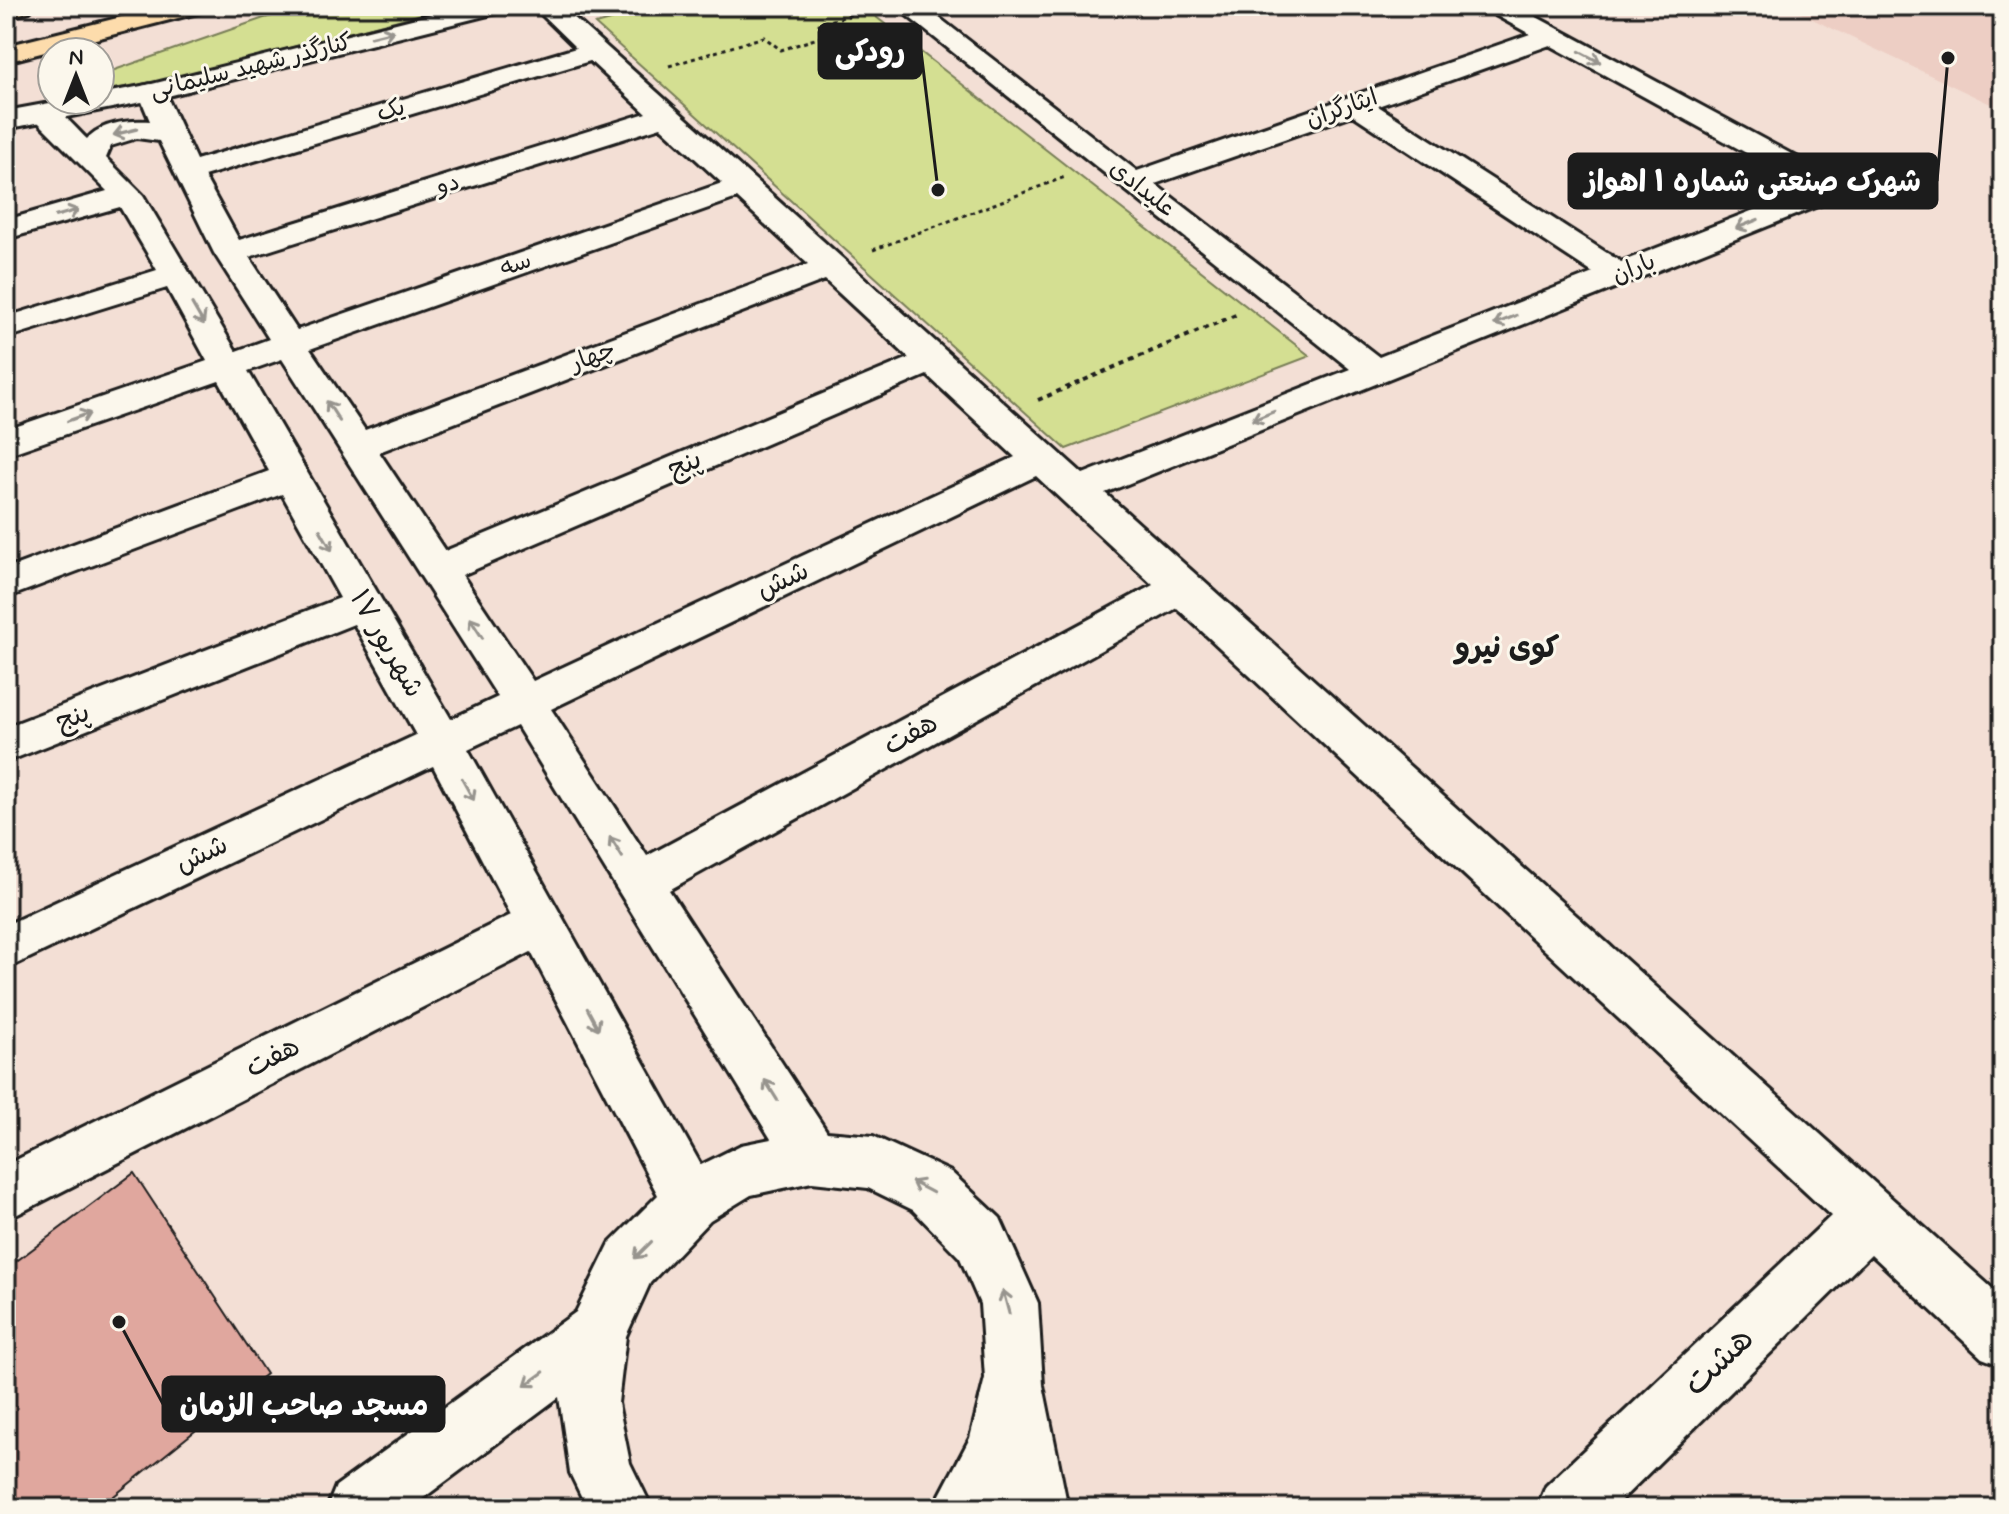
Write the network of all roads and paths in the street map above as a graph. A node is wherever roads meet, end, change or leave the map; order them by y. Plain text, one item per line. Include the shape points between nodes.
1 (21, 6) edge
2 (196, 6) edge
3 (495, 6) edge
4 (546, 6) edge
5 (880, 6) edge
6 (908, 6) edge
7 (1497, 6) edge
8 (6, 10) edge
9 (1551, 36) junction
10 (595, 51) junction
11 (6, 54) edge
12 (626, 79) junction
13 (152, 92) junction
14 (116, 99) edge
15 (1356, 104) junction
16 (36, 114) edge
17 (46, 116) edge
18 (667, 116) junction
19 (6, 120) edge
20 (179, 154) junction
21 (91, 159) junction
22 (1106, 161) junction
23 (1133, 182) junction
24 (743, 186) junction
25 (128, 195) junction
26 (6, 230) edge
27 (230, 253) junction
28 (831, 266) junction
29 (175, 275) junction
30 (1618, 275) junction
31 (1279, 296) junction
32 (6, 328) edge
33 (289, 344) junction
34 (933, 360) junction
35 (226, 364) junction
36 (1375, 371) junction
37 (997, 418) junction
38 (6, 443) edge
39 (356, 447) junction
40 (1042, 459) junction
41 (290, 477) junction
42 (1076, 491) junction
43 (437, 570) junction
44 (6, 584) edge
45 (1182, 587) junction
46 (363, 605) junction
47 (524, 702) junction
48 (442, 742) junction
49 (6, 745) edge
50 (639, 883) junction
51 (541, 923) junction
52 (6, 948) edge
53 (812, 1156) junction
54 (6, 1193) edge
55 (691, 1201) junction
56 (1871, 1216) junction
57 (597, 1333) junction
58 (2003, 1337) edge
59 (1015, 1378) junction
60 (358, 1508) edge
61 (621, 1508) edge
62 (964, 1508) edge
63 (1037, 1508) edge
64 (1568, 1508) edge

1 - 8 highway
2 - 11 highway
13 -> 3 street, کنارگذر شهید سلیمانی
4 - 10 street
5 - 12 path via 819,24 830,34 781,50 764,37
6 - 22 street, علیدادی
7 - 9 street, باران
9 - 15 street, ایثارگران
9 -> 30 street, باران via 1834,189
10 - 12 street
10 - 20 street, یک
12 - 18 street
13 - 14 street, کنارگذر شهید سلیمانی
13 - 20 street
15 - 23 street, ایثارگران
15 - 30 street
16 - 19 street, کنارگذر شهید سلیمانی
17 - 21 street, ۱۷ شهریور
18 - 24 street
18 - 27 street, دو
20 -> 21 street via 151,129 122,132 97,144
20 - 27 street
21 - 25 street, ۱۷ شهریور
22 - 23 street, علیدادی
22 - 28 path
23 - 31 street, علیدادی
24 - 28 street
24 - 33 street, سه
26 -> 25 street
25 - 29 street, ۱۷ شهریور
27 - 33 street
28 - 34 street
28 - 39 street, چهار
29 - 32 street
29 -> 35 street, ۱۷ شهریور
30 -> 36 street, باران
31 - 36 street, علیدادی
31 - 37 path
33 - 35 street, سه
39 -> 33 street
34 - 37 street
34 - 43 street, پنج
38 -> 35 street
35 - 41 street, ۱۷ شهریور
36 -> 42 street, باران
37 - 40 street
39 - 43 street
40 - 42 street
40 - 47 street, شش
41 - 44 street
41 -> 46 street, ۱۷ شهریور
42 - 45 street
47 -> 43 street
45 - 50 street, هفت
45 - 56 street
46 - 48 street, ۱۷ شهریور
46 - 49 street, پنج
47 - 48 street, شش
50 -> 47 street
48 -> 51 street, ۱۷ شهریور
48 - 52 street, شش
53 -> 50 street
51 - 54 street, هفت
51 -> 55 street, ۱۷ شهریور
53 - 55 street via 741,1171
59 -> 53 street via 1009,1303 980,1238 932,1191 873,1162
55 -> 57 street via 630,1263
56 - 58 street
56 - 64 street, هشت
57 -> 60 street
57 - 61 street via 588,1403 601,1473
59 - 62 street via 998,1449
59 - 63 street

